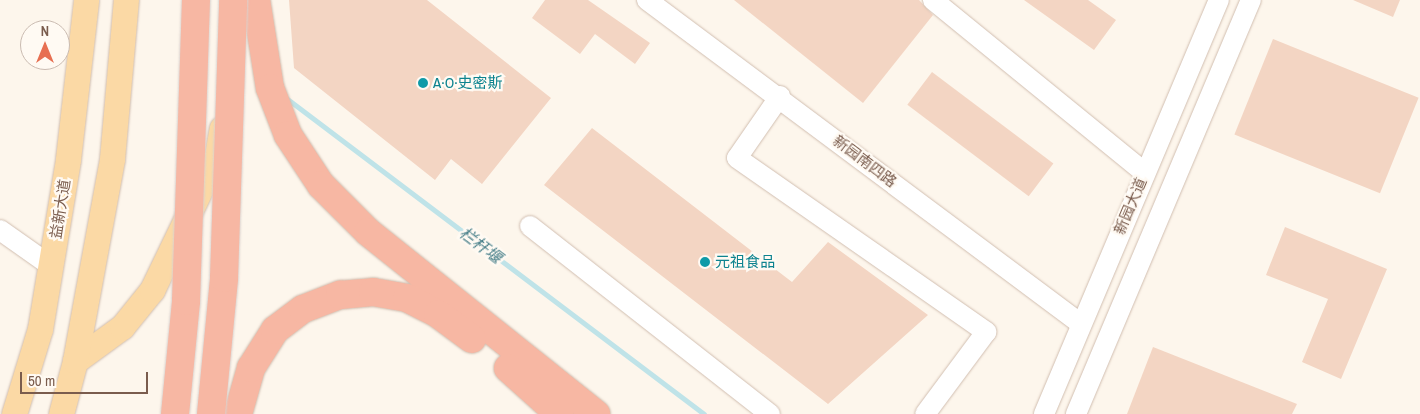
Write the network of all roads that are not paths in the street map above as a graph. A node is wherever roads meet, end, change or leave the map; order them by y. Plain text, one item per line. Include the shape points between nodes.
1 (86, 0) edge
2 (126, 0) edge
3 (196, 0) edge
4 (233, 0) edge
5 (245, 0) edge
6 (256, 0) edge
7 (647, 0) edge
8 (933, 0) edge
9 (1219, 0) edge
10 (1251, 0) edge
11 (780, 96) junction
12 (1144, 172) junction
13 (530, 226) dead end
14 (0, 230) edge
15 (51, 266) junction
16 (430, 296) junction
17 (1081, 324) junction
18 (75, 361) junction
19 (14, 414) edge
20 (61, 414) edge
21 (175, 414) edge
22 (211, 414) edge
23 (238, 414) edge
24 (559, 414) edge
25 (596, 414) edge
26 (770, 414) edge
27 (925, 414) edge
28 (1044, 414) edge
29 (1076, 414) edge

1 - 15 main road, 益新大道 via 68,159
2 - 18 main road via 112,158
3 - 21 highway, bridge via 186,301
4 - 22 highway, bridge via 224,278
5 - 18 main road via 217,155 152,290 122,327
6 - 16 highway via 270,88 303,161 342,209
7 - 11 street, 新园南四路
8 - 12 street
9 - 12 street, 新园大道
10 - 29 street, 新园大道
11 - 17 street, 新园南四路
11 - 27 street via 737,158 986,332
12 - 17 street, 新园大道
13 - 26 street
14 - 15 street
15 - 19 main road, 益新大道 via 40,329
16 - 23 highway via 356,292 303,309 262,347 241,393
16 - 24 highway
16 - 25 highway
17 - 28 street, 新园大道
18 - 20 main road

